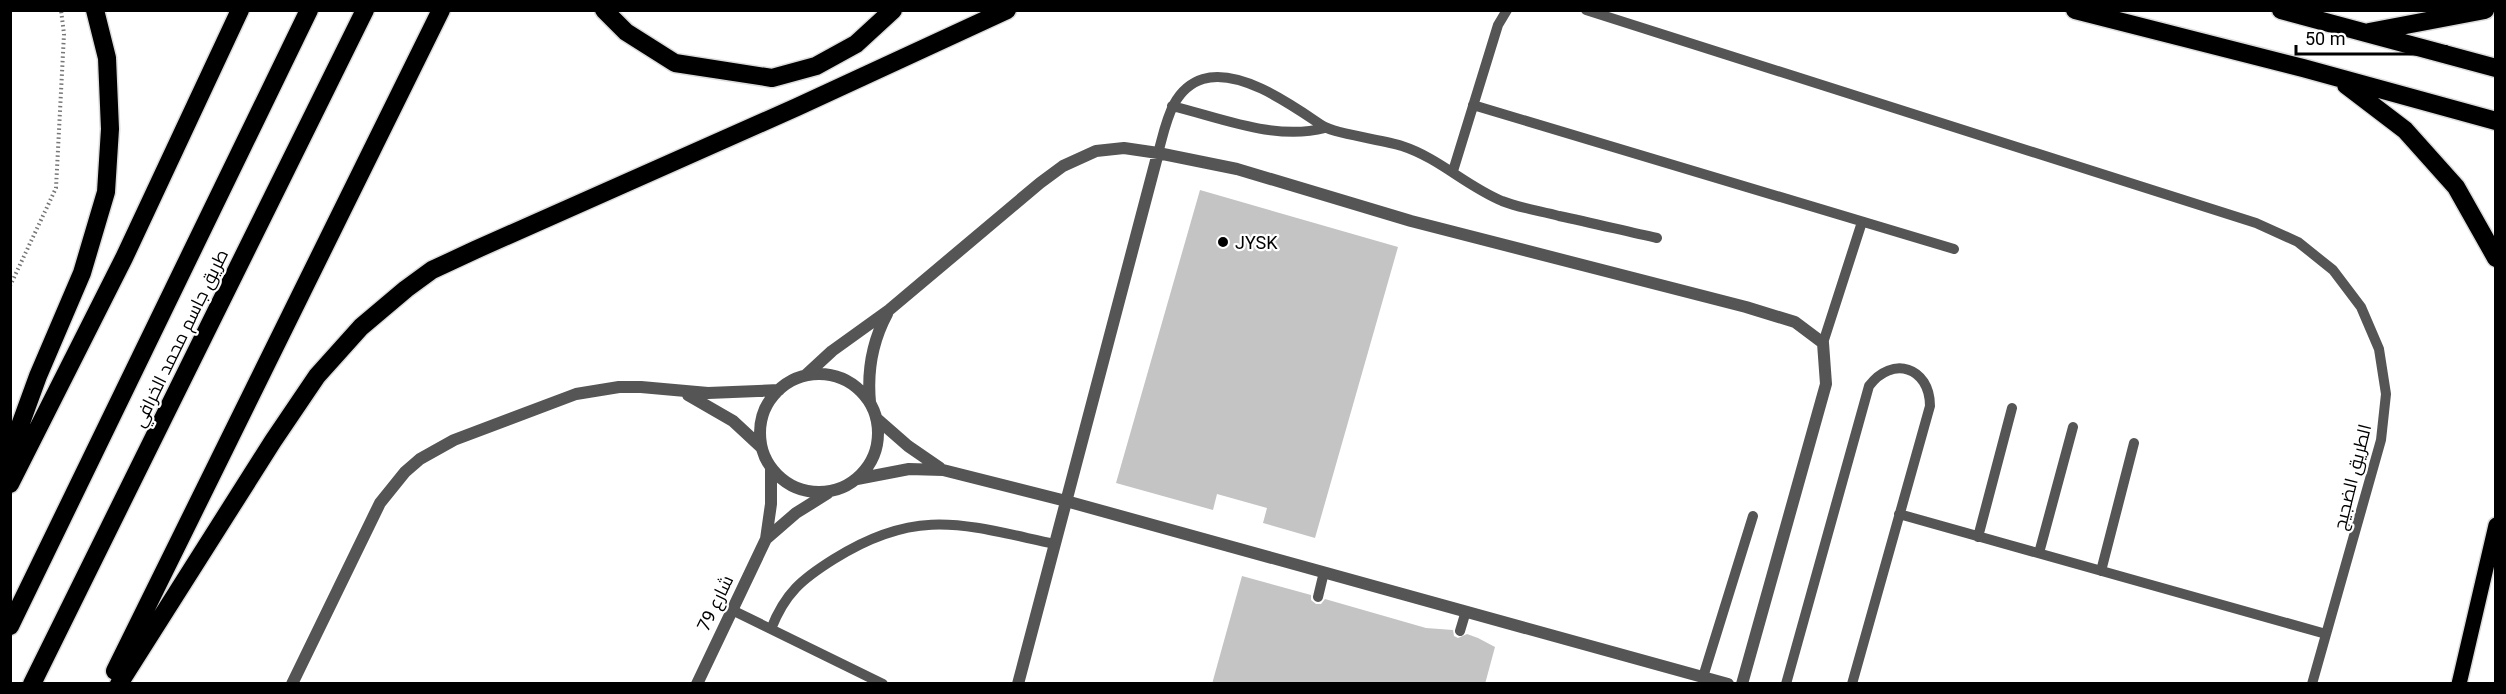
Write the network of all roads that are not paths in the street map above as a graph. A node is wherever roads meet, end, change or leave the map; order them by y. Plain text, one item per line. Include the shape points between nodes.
1 (95, 10) edge
2 (240, 10) edge
3 (309, 10) edge
4 (365, 10) edge
5 (441, 10) edge
6 (604, 10) edge
7 (893, 10) edge
8 (1007, 10) edge
9 (1507, 10) edge
10 (1586, 10) edge
11 (2075, 10) edge
12 (2281, 10) edge
13 (2485, 10) edge
14 (2363, 33) junction
15 (2496, 68) edge
16 (2338, 79) junction
17 (1473, 105) junction
18 (1172, 106) junction
19 (2496, 121) edge
20 (1325, 128) junction
21 (1158, 153) junction
22 (1452, 171) junction
23 (1862, 222) junction
24 (1657, 238) dead end
25 (1954, 249) dead end
26 (2496, 258) edge
27 (890, 310) junction
28 (1822, 343) junction
29 (806, 375) junction
30 (779, 390) junction
31 (684, 393) junction
32 (870, 402) junction
33 (2012, 408) dead end
34 (876, 418) junction
35 (2073, 427) dead end
36 (2134, 443) dead end
37 (761, 447) junction
38 (10, 453) edge
39 (771, 469) junction
40 (943, 470) junction
41 (857, 479) junction
42 (10, 484) edge
43 (829, 492) junction
44 (1066, 501) junction
45 (1899, 514) junction
46 (1753, 516) dead end
47 (2495, 526) edge
48 (1978, 537) junction
49 (766, 539) junction
50 (1055, 544) junction
51 (2039, 554) junction
52 (2101, 571) junction
53 (1324, 572) junction
54 (1318, 597) dead end
55 (732, 610) junction
56 (1466, 611) junction
57 (10, 626) edge
58 (771, 629) junction
59 (1460, 632) dead end
60 (2326, 634) junction
61 (1703, 677) junction
62 (32, 684) edge
63 (109, 684) edge
64 (119, 684) edge
65 (292, 684) edge
66 (697, 684) edge
67 (883, 684) edge
68 (1018, 684) edge
69 (1728, 684) edge
70 (1742, 684) edge
71 (1786, 684) edge
72 (1852, 684) edge
73 (2312, 684) edge
74 (2459, 684) edge

1 - 38 highway via 107,58 110,129 106,192 82,273
2 - 42 highway via 124,258
3 - 57 highway, طريق جاسم محمد الخرافي
4 - 62 highway, طريق جاسم محمد الخرافي
5 - 63 highway
6 - 7 highway via 626,32 675,63 772,78 816,66 856,44
8 - 64 highway via 475,250 432,270 406,289 361,327 317,376
9 - 17 lane via 1498,25
10 - 60 lane, الطريق الضجيج via 2256,224 2298,242 2333,270 2361,307 2379,349 2386,394 2381,440
11 - 16 highway
12 - 14 highway
13 - 14 highway
14 - 15 highway
16 - 19 highway
16 - 26 highway via 2406,130 2456,187
17 - 22 lane
17 - 23 lane
18 - 20 lane via 1284,133
18 - 20 lane via 1190,85 1216,77 1230,78 1285,100
18 - 21 lane
20 - 22 lane via 1403,146
21 - 27 street via 1124,148 1096,151 1063,166
21 - 28 street via 1237,170 1411,221 1746,306 1795,322
21 - 44 street
22 - 24 lane via 1487,194 1515,206
23 - 25 lane
23 - 28 lane
27 - 29 street via 832,351
27 - 32 street via 873,345
28 - 70 street via 1826,384
29 - 30 street
29 - 32 street via 836,376 849,382
30 - 31 street
30 - 37 street via 764,410
31 - 37 street via 725,416
31 - 65 street via 641,387 576,394 454,440 420,459 380,502
32 - 34 street
33 - 48 lane
34 - 40 street
34 - 41 street via 878,444 867,469
35 - 51 lane
36 - 52 lane
37 - 39 street
39 - 43 street via 797,489
39 - 49 street, شارع 79
40 - 41 street via 909,469
40 - 44 street
41 - 43 street
43 - 49 street, شارع 79
44 - 50 street
44 - 53 street
45 - 48 lane
45 - 71 lane via 1930,395 1918,375 1897,368 1886,370 1869,386
45 - 72 lane
46 - 61 lane
47 - 74 main road
48 - 51 lane
49 - 55 street, شارع 79
50 - 58 lane via 942,523 892,530 868,539 808,575 785,599
50 - 68 street
51 - 52 lane
52 - 60 lane
53 - 54 lane
53 - 56 street
55 - 58 lane
55 - 66 street, شارع 79
56 - 59 lane
56 - 61 street
58 - 67 lane
60 - 73 lane, الطريق الضجيج
61 - 69 street

